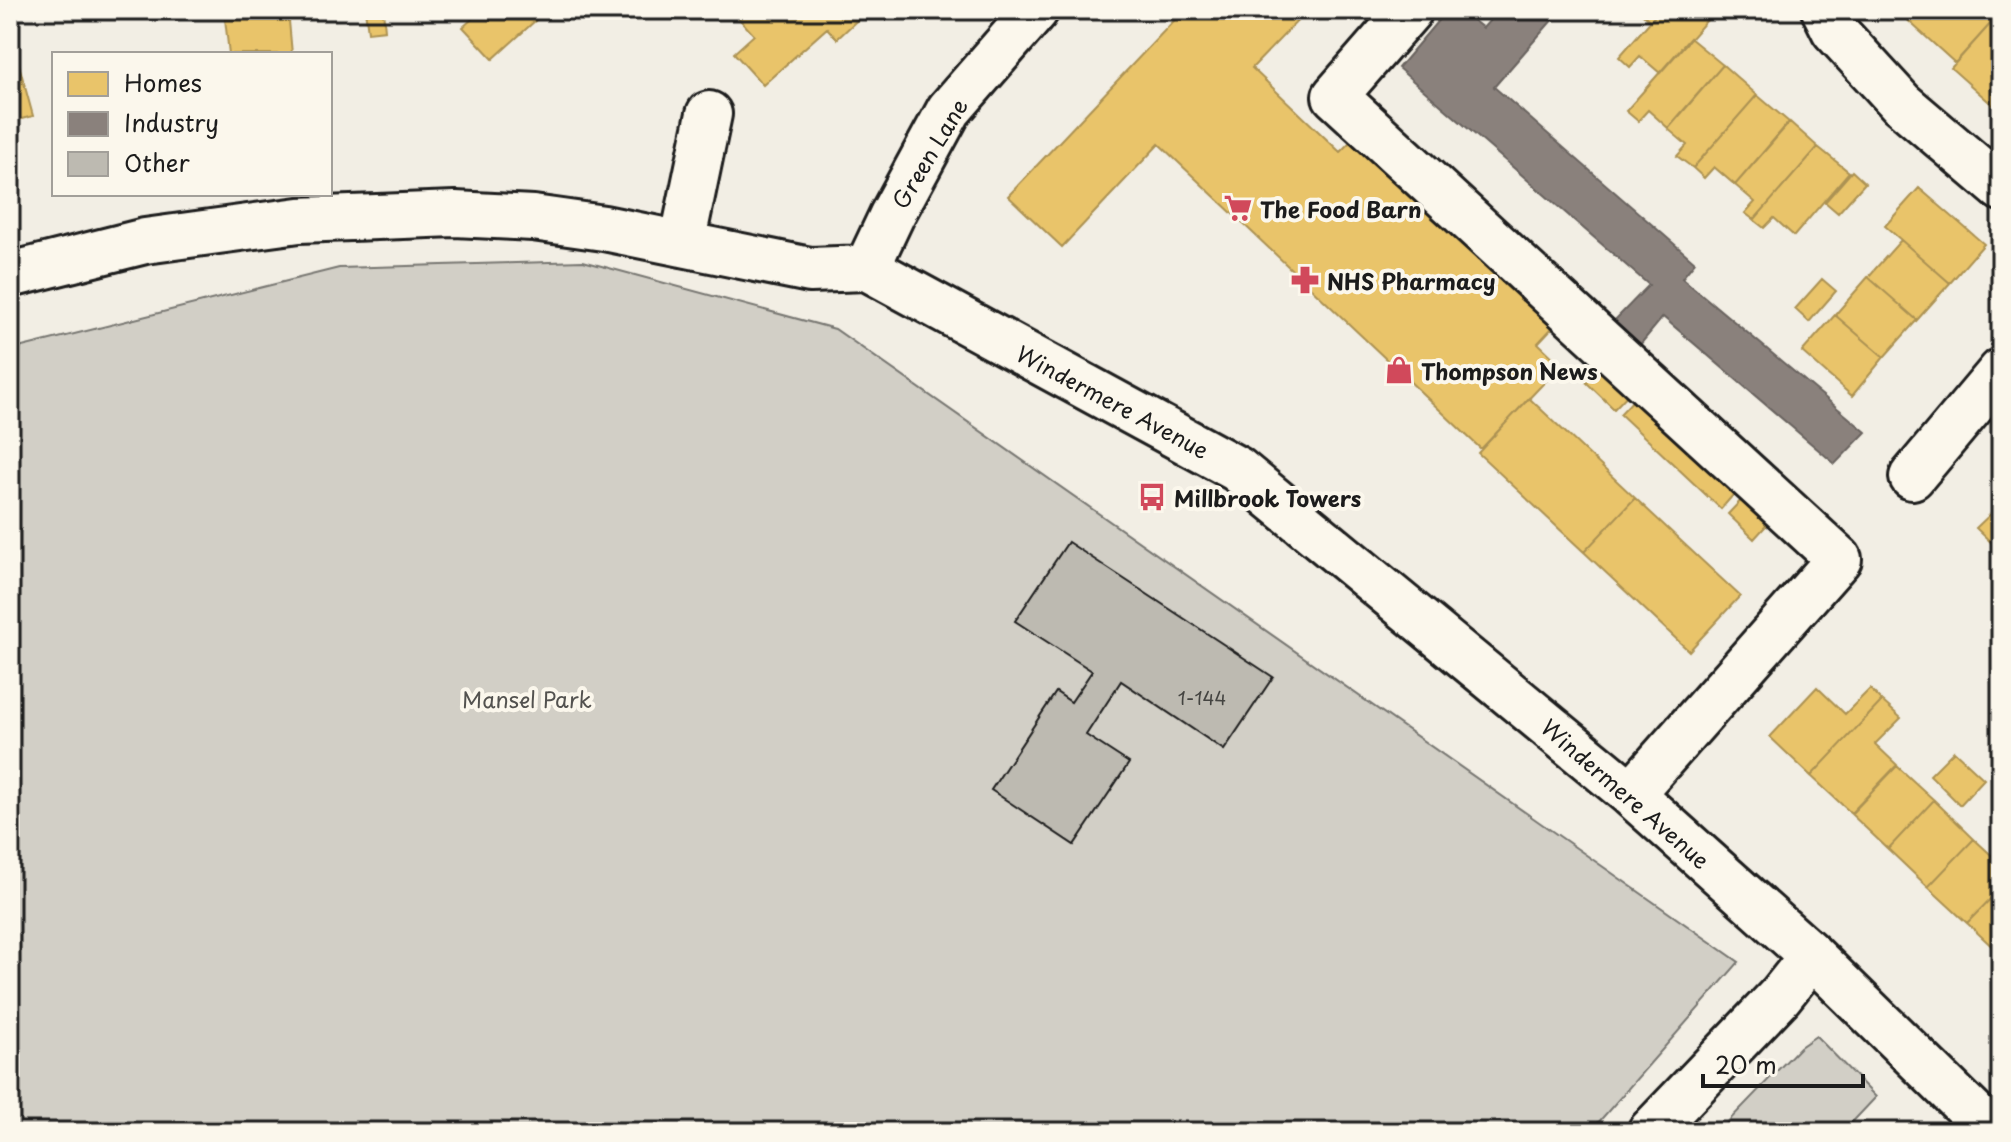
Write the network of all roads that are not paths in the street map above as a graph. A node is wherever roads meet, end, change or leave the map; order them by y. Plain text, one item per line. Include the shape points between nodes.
1 (1036, 10) edge
2 (1410, 10) edge
3 (1824, 10) edge
4 (709, 114) dead end
5 (2001, 188) edge
6 (682, 244) junction
7 (867, 268) junction
8 (10, 275) edge
9 (1994, 395) edge
10 (1912, 477) dead end
11 (1631, 794) junction
12 (1812, 956) junction
13 (1650, 1132) edge
14 (1992, 1132) edge

1 - 7 street, Green Lane via 949,110
2 - 11 street via 1335,96 1839,559
3 - 5 street via 1834,30 1901,103
4 - 6 street
6 - 7 street via 810,270
6 - 8 street via 533,218 455,214 299,220 145,241
7 - 11 street, Windermere Avenue via 1237,469
9 - 10 street
11 - 12 street, Windermere Avenue
12 - 13 street
12 - 14 street, Windermere Avenue

